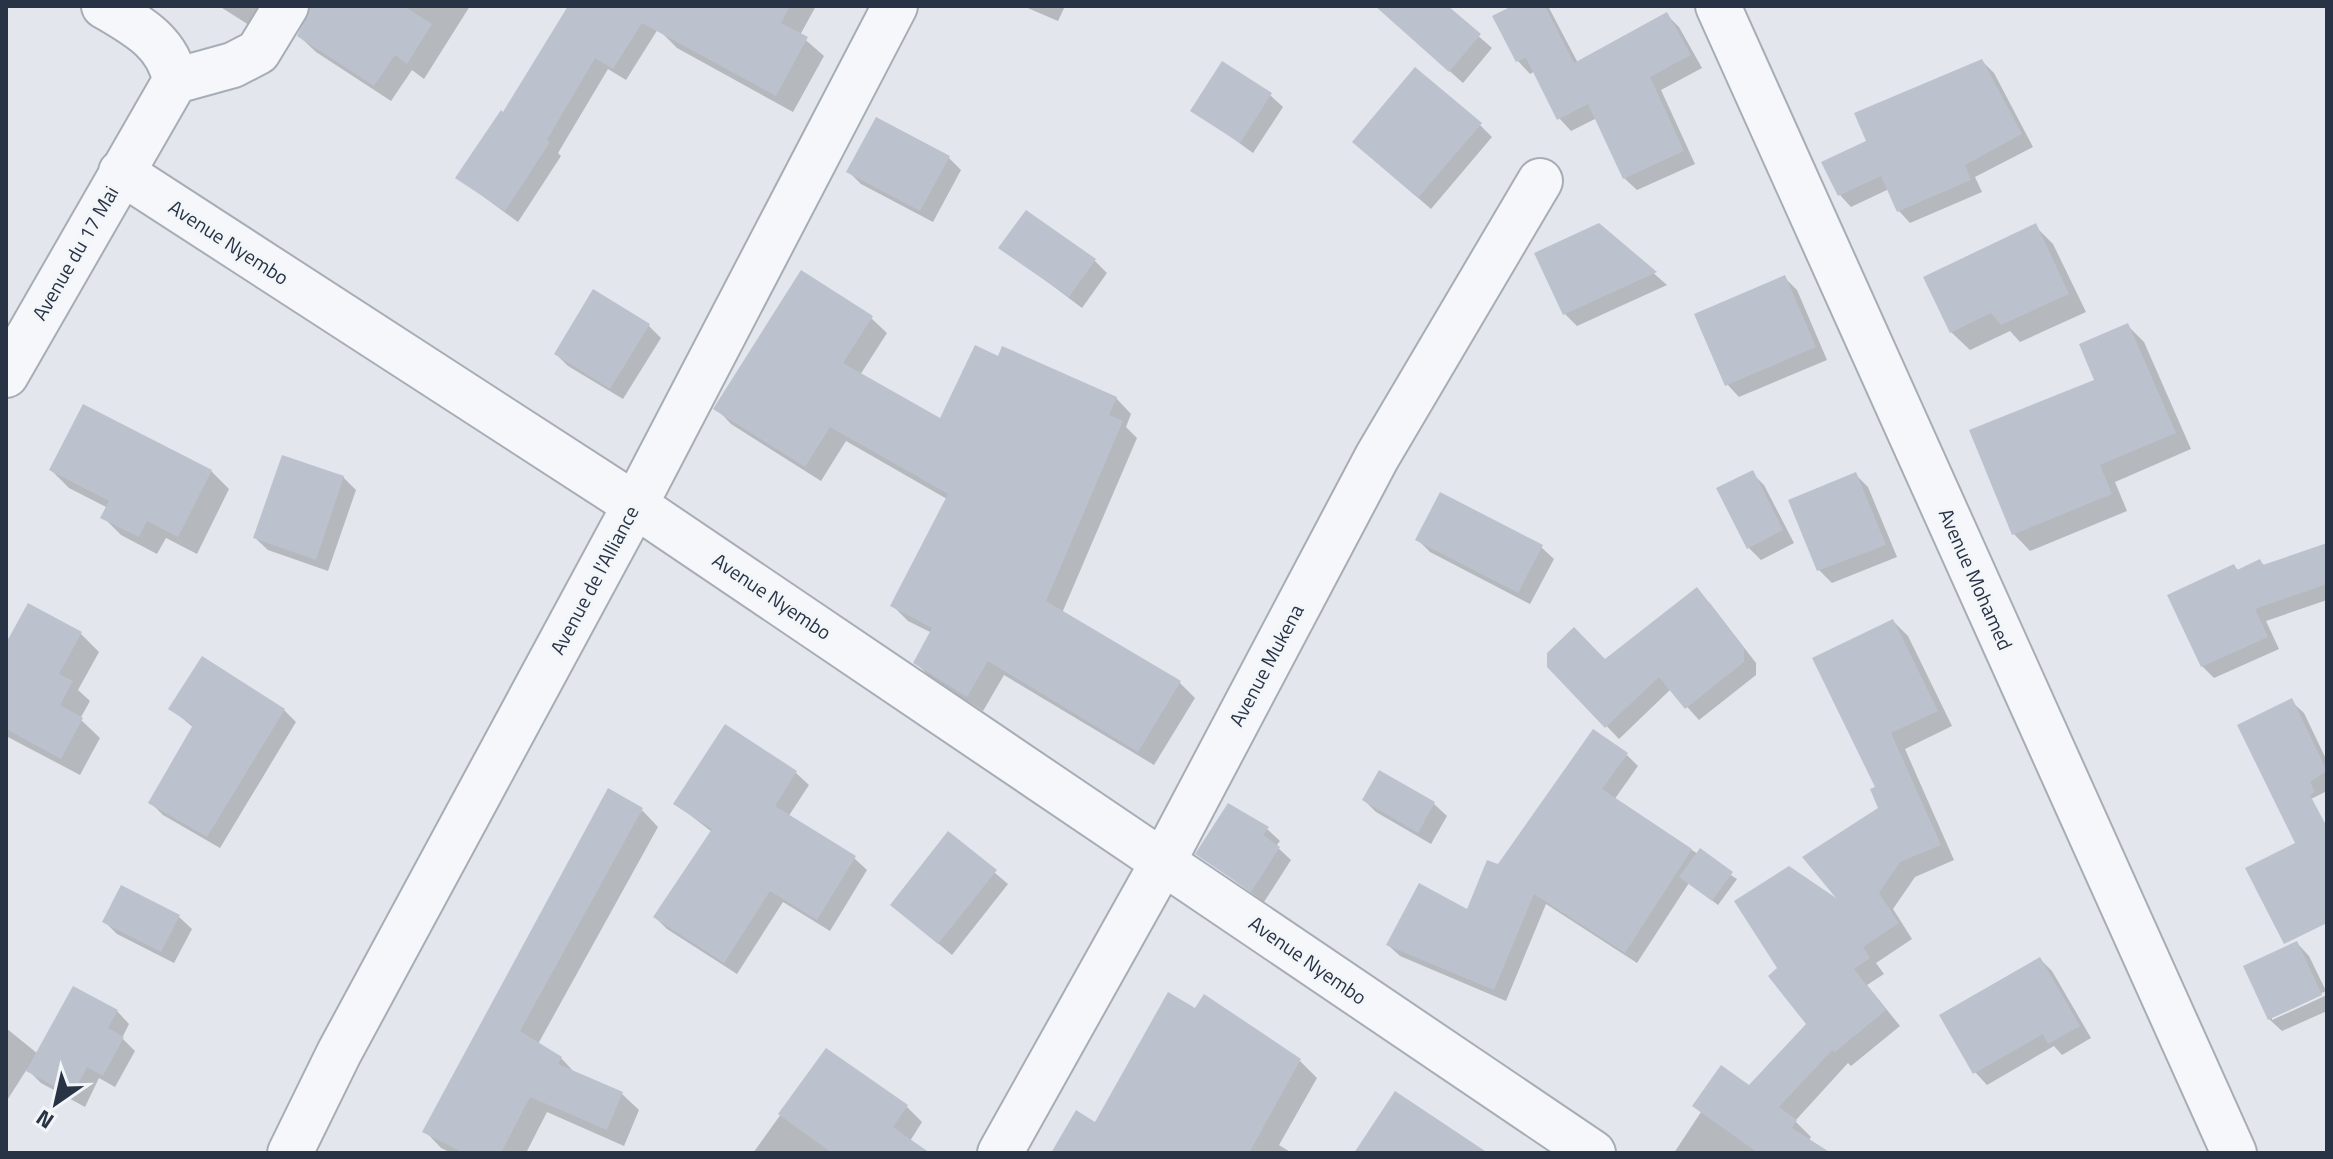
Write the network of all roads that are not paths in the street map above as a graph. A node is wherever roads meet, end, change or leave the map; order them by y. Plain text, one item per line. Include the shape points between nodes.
1 (104, 6) edge
2 (286, 6) edge
3 (895, 6) edge
4 (1718, 6) edge
5 (175, 81) junction
6 (121, 172) junction
7 (1540, 181) dead end
8 (6, 375) edge
9 (635, 505) junction
10 (1164, 860) junction
11 (290, 1153) edge
12 (1000, 1153) edge
13 (1593, 1153) edge
14 (2234, 1153) edge

1 - 5 street via 157,42 172,60
2 - 5 street via 258,52 233,65
3 - 9 street, Avenue de l'Alliance
4 - 14 street, Avenue Mohamed
5 - 6 street
6 - 8 street, Avenue du 17 Mai
6 - 9 street, Avenue Nyembo
7 - 10 street, Avenue Mukena via 1377,457
9 - 10 street, Avenue Nyembo
9 - 11 street, Avenue de l'Alliance
10 - 12 street, Avenue Mukena
10 - 13 street, Avenue Nyembo

